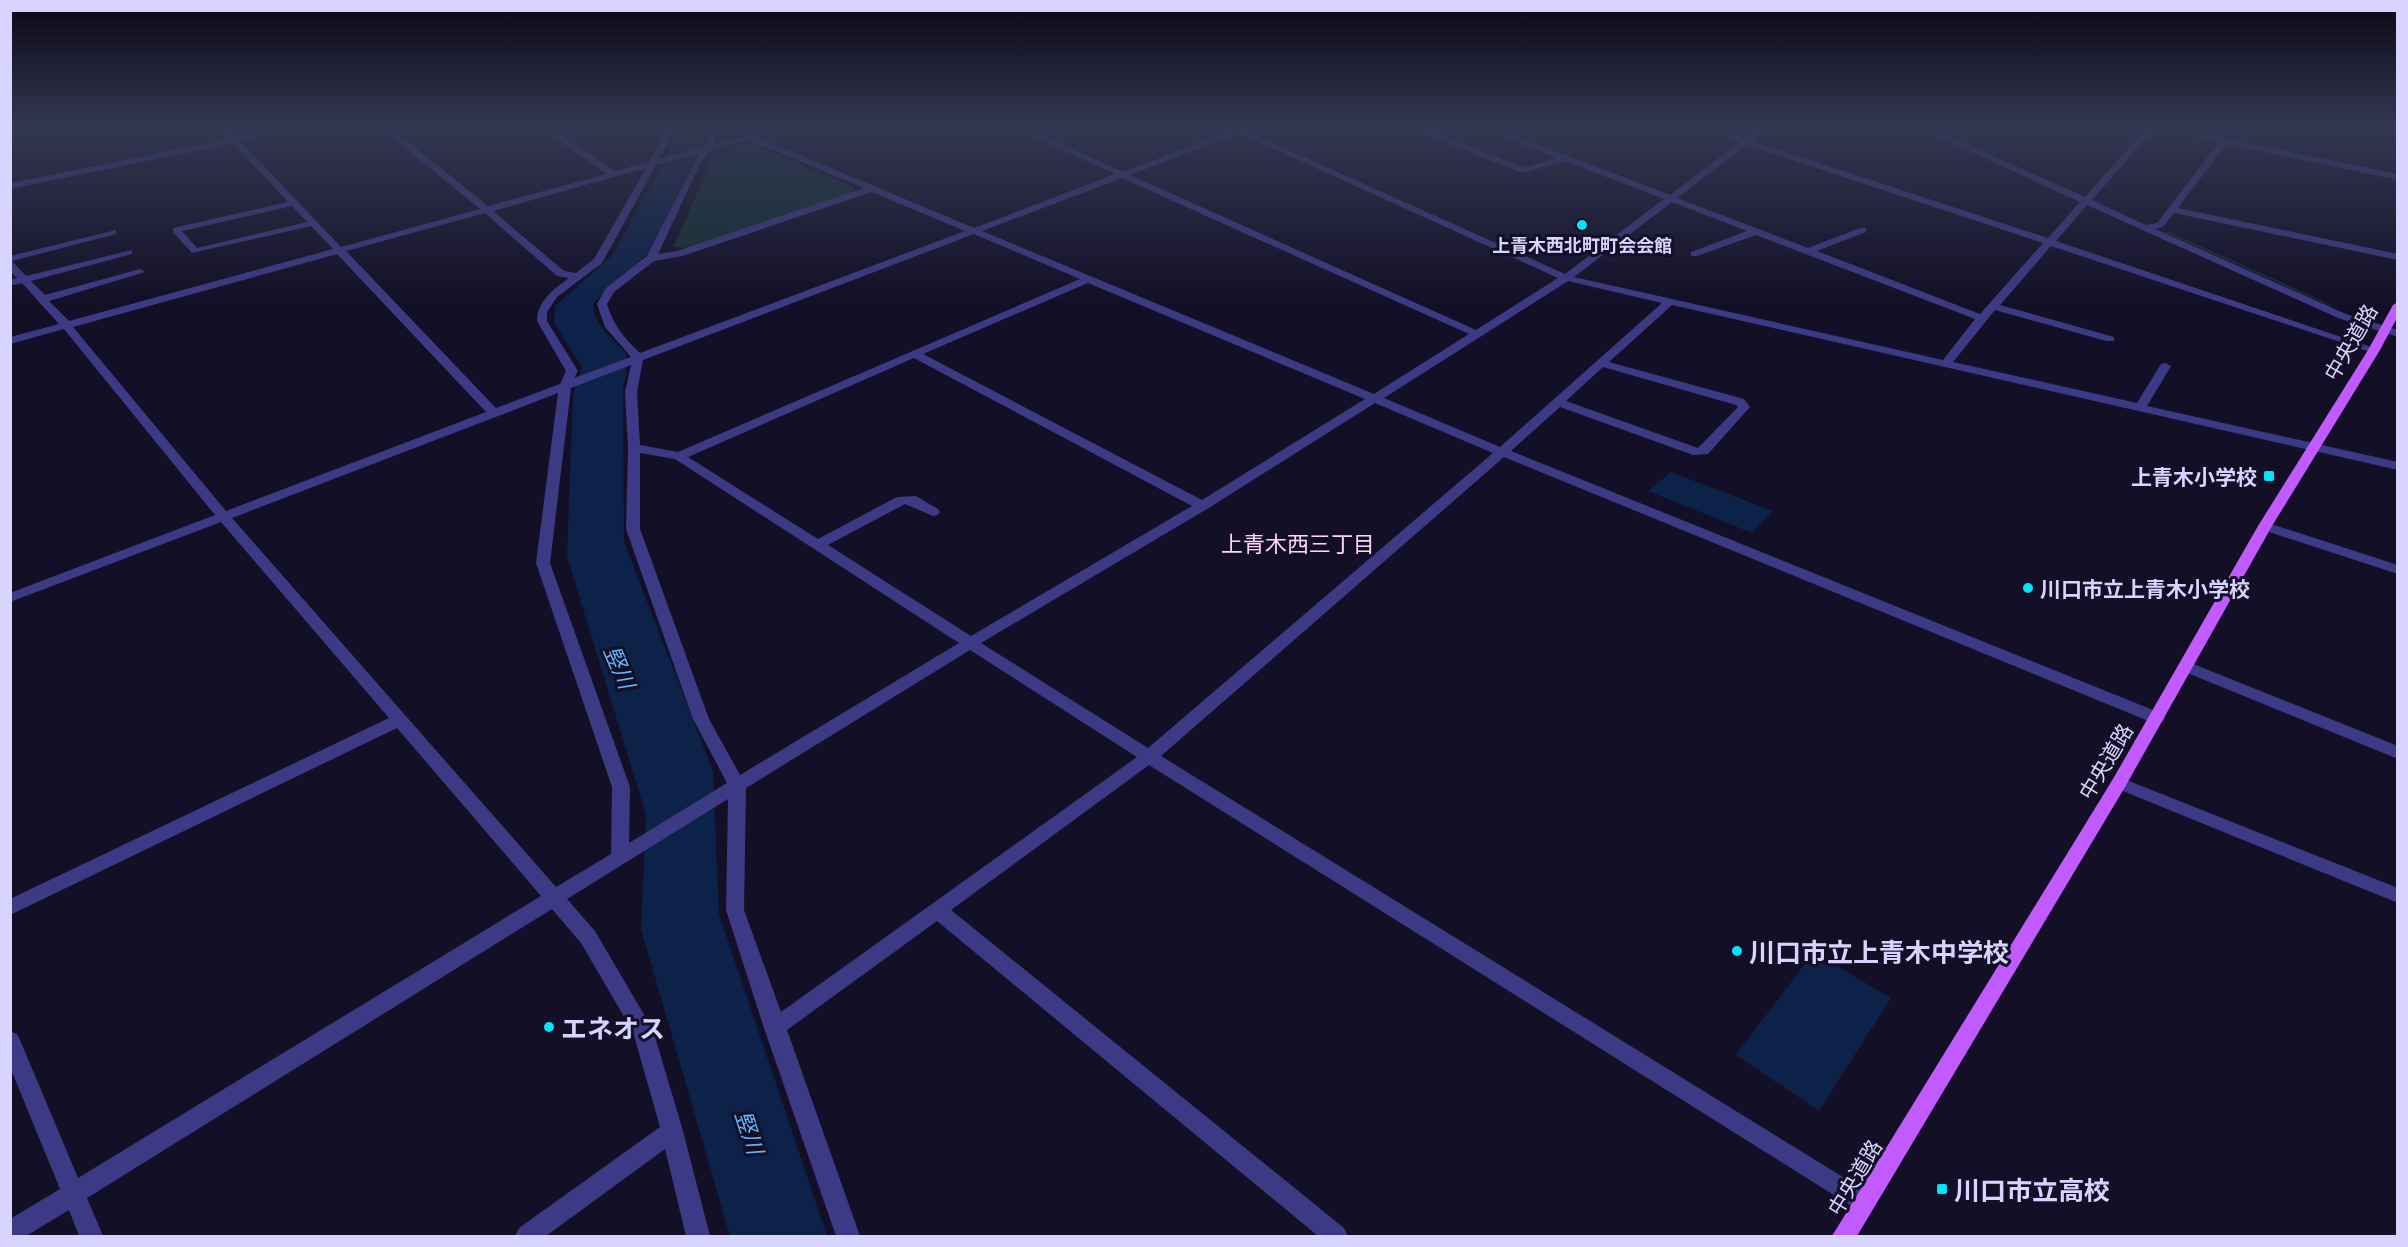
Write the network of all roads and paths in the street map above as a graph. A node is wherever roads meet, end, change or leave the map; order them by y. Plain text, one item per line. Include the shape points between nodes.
1 (278, 186) edge
2 (457, 186) edge
3 (570, 186) edge
4 (639, 186) edge
5 (686, 186) edge
6 (865, 186) edge
7 (1095, 186) edge
8 (1145, 186) edge
9 (1365, 186) edge
10 (1641, 186) edge
11 (1688, 186) edge
12 (1879, 186) edge
13 (2060, 186) edge
14 (2063, 186) edge
15 (2099, 186) edge
16 (2191, 186) edge
17 (871, 189) junction
18 (1672, 198) junction
19 (2088, 198) junction
20 (294, 203) junction
21 (487, 210) junction
22 (2173, 210) junction
23 (313, 223) junction
24 (2160, 225) junction
25 (2144, 228) junction
26 (1863, 230) dead end
27 (975, 231) junction
28 (1757, 231) junction
29 (112, 232) dead end
30 (2049, 243) junction
31 (339, 250) junction
32 (1808, 251) junction
33 (129, 252) dead end
34 (1694, 254) dead end
35 (2397, 257) edge
36 (651, 258) junction
37 (10, 259) edge
38 (10, 264) edge
39 (140, 273) dead end
40 (577, 276) junction
41 (1566, 278) junction
42 (26, 279) junction
43 (1088, 279) junction
44 (10, 283) edge
45 (43, 299) junction
46 (1669, 302) junction
47 (2397, 305) edge
48 (1993, 306) junction
49 (1982, 318) junction
50 (66, 325) junction
51 (2391, 332) edge
52 (1477, 334) junction
53 (2110, 339) dead end
54 (10, 340) edge
55 (2374, 350) junction
56 (914, 354) junction
57 (633, 360) junction
58 (1602, 363) junction
59 (1945, 364) junction
60 (2165, 366) dead end
61 (570, 384) junction
62 (1374, 399) junction
63 (1558, 402) junction
64 (2139, 408) junction
65 (494, 413) junction
66 (2312, 447) junction
67 (634, 448) junction
68 (1502, 452) junction
69 (680, 456) junction
70 (2397, 466) edge
71 (1202, 506) junction
72 (933, 512) dead end
73 (224, 516) junction
74 (2265, 526) junction
75 (819, 544) junction
76 (2397, 570) edge
77 (10, 598) edge
78 (972, 641) junction
79 (2186, 666) junction
80 (2157, 718) junction
81 (400, 720) junction
82 (2397, 753) edge
83 (1149, 757) junction
84 (2119, 783) junction
85 (737, 785) junction
86 (620, 858) junction
87 (2397, 896) edge
88 (554, 899) junction
89 (10, 908) edge
90 (936, 910) junction
91 (774, 1028) junction
92 (10, 1040) edge
93 (672, 1131) junction
94 (73, 1194) junction
95 (1864, 1203) junction
96 (10, 1233) edge
97 (91, 1236) edge
98 (527, 1236) edge
99 (698, 1236) edge
100 (848, 1236) edge
101 (1335, 1236) edge
102 (1844, 1236) edge

1 - 20 street
2 - 21 street
3 - 21 street
4 - 40 street via 598,261
5 - 36 street
6 - 17 street
7 - 27 street
8 - 52 street
9 - 41 street
10 - 18 street
11 - 18 street
12 - 30 street
13 - 19 street
14 - 19 street
15 - 19 street
16 - 22 street
17 - 27 street
17 - 36 street via 679,254
18 - 28 street
18 - 41 street
19 - 24 street
19 - 25 street
19 - 30 street
20 - 23 street
20 - 23 street via 176,230 195,251
21 - 31 street
21 - 40 street via 561,274
22 - 24 street
22 - 35 street
23 - 31 street
24 - 25 street
24 - 51 street via 2354,311
25 - 51 street via 2342,316
26 - 32 street
27 - 43 street
27 - 57 street
28 - 32 street
28 - 34 street
29 - 37 street
30 - 48 street
30 - 55 street
31 - 50 street
31 - 65 street
32 - 49 street
33 - 42 street
36 - 57 street via 610,290 602,304 604,318
38 - 42 street
39 - 45 street
40 - 61 street via 554,295 542,312 542,321 572,371
41 - 46 street
41 - 52 street
42 - 44 street
42 - 45 street
43 - 56 street
43 - 62 street
45 - 50 street
46 - 58 street
46 - 59 street
47 - 51 main road, 中央道路
48 - 49 street
48 - 53 street
49 - 59 street
50 - 54 street
50 - 73 street
51 - 55 main road, 中央道路
52 - 62 street
55 - 66 main road, 中央道路
56 - 69 street
56 - 71 street
57 - 61 street
57 - 67 street via 630,392
58 - 63 street
58 - 63 street via 1740,402 1744,407 1704,451 1697,452
59 - 64 street
60 - 64 street
61 - 65 street
61 - 86 street via 543,563 621,787
62 - 68 street
62 - 71 street
63 - 68 street
64 - 66 street
65 - 73 street
66 - 70 street
66 - 74 main road, 中央道路
67 - 69 street
67 - 85 street via 633,529 701,719
68 - 80 street
68 - 83 street
69 - 75 street
71 - 78 street
72 - 75 street via 911,500 902,500
73 - 77 street
73 - 81 street
74 - 76 street
74 - 79 main road, 中央道路
75 - 78 street
78 - 83 street
78 - 85 street
79 - 80 main road, 中央道路
79 - 82 street
80 - 84 main road, 中央道路
81 - 88 street
81 - 89 street
83 - 90 street
83 - 95 street
84 - 87 street
84 - 95 main road, 中央道路
85 - 86 street
85 - 91 street via 735,910
86 - 88 street
88 - 93 street via 588,937 643,1030
88 - 94 street
90 - 91 street
90 - 101 street
91 - 100 street
92 - 94 street
93 - 98 street
93 - 99 street
94 - 96 street
94 - 97 street
95 - 102 main road, 中央道路

